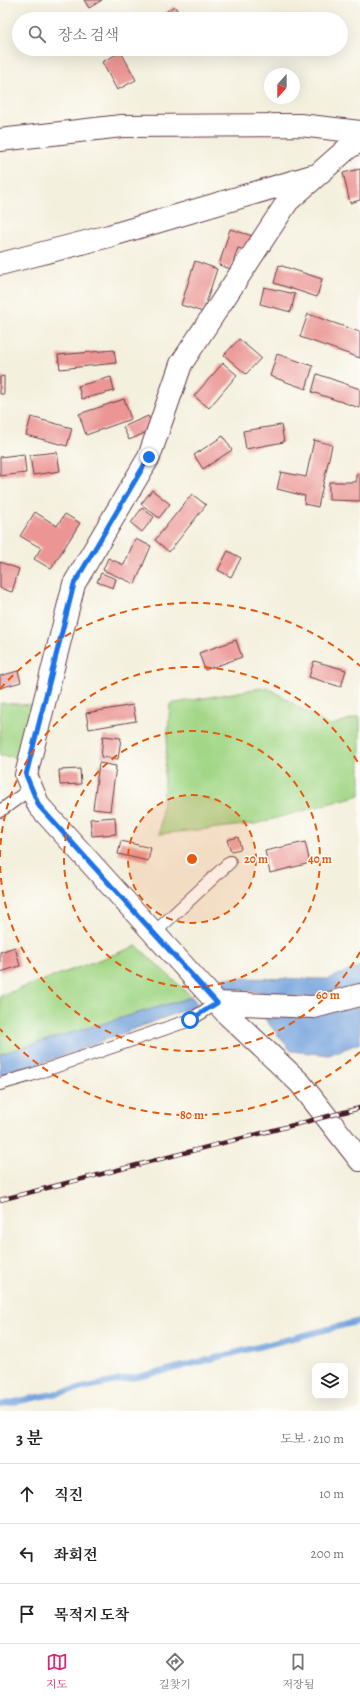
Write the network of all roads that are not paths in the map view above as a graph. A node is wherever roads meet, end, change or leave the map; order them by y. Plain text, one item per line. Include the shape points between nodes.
1 (360, 132) edge
2 (0, 140) edge
3 (360, 141) edge
4 (319, 174) junction
5 (0, 264) edge
6 (32, 788) junction
7 (0, 811) edge
8 (230, 862) dead end
9 (154, 933) junction
10 (360, 995) edge
11 (217, 1003) junction
12 (0, 1084) edge
13 (360, 1160) edge

1 - 2 street via 300,125 122,126
3 - 4 street via 348,148
4 - 5 street via 110,236
4 - 6 street via 288,201 181,364 149,457 74,584 26,775
6 - 7 lane
6 - 9 street via 39,806
8 - 9 lane
9 - 11 street
10 - 11 street via 314,1007
11 - 12 lane via 190,1020
11 - 13 street via 300,1083

